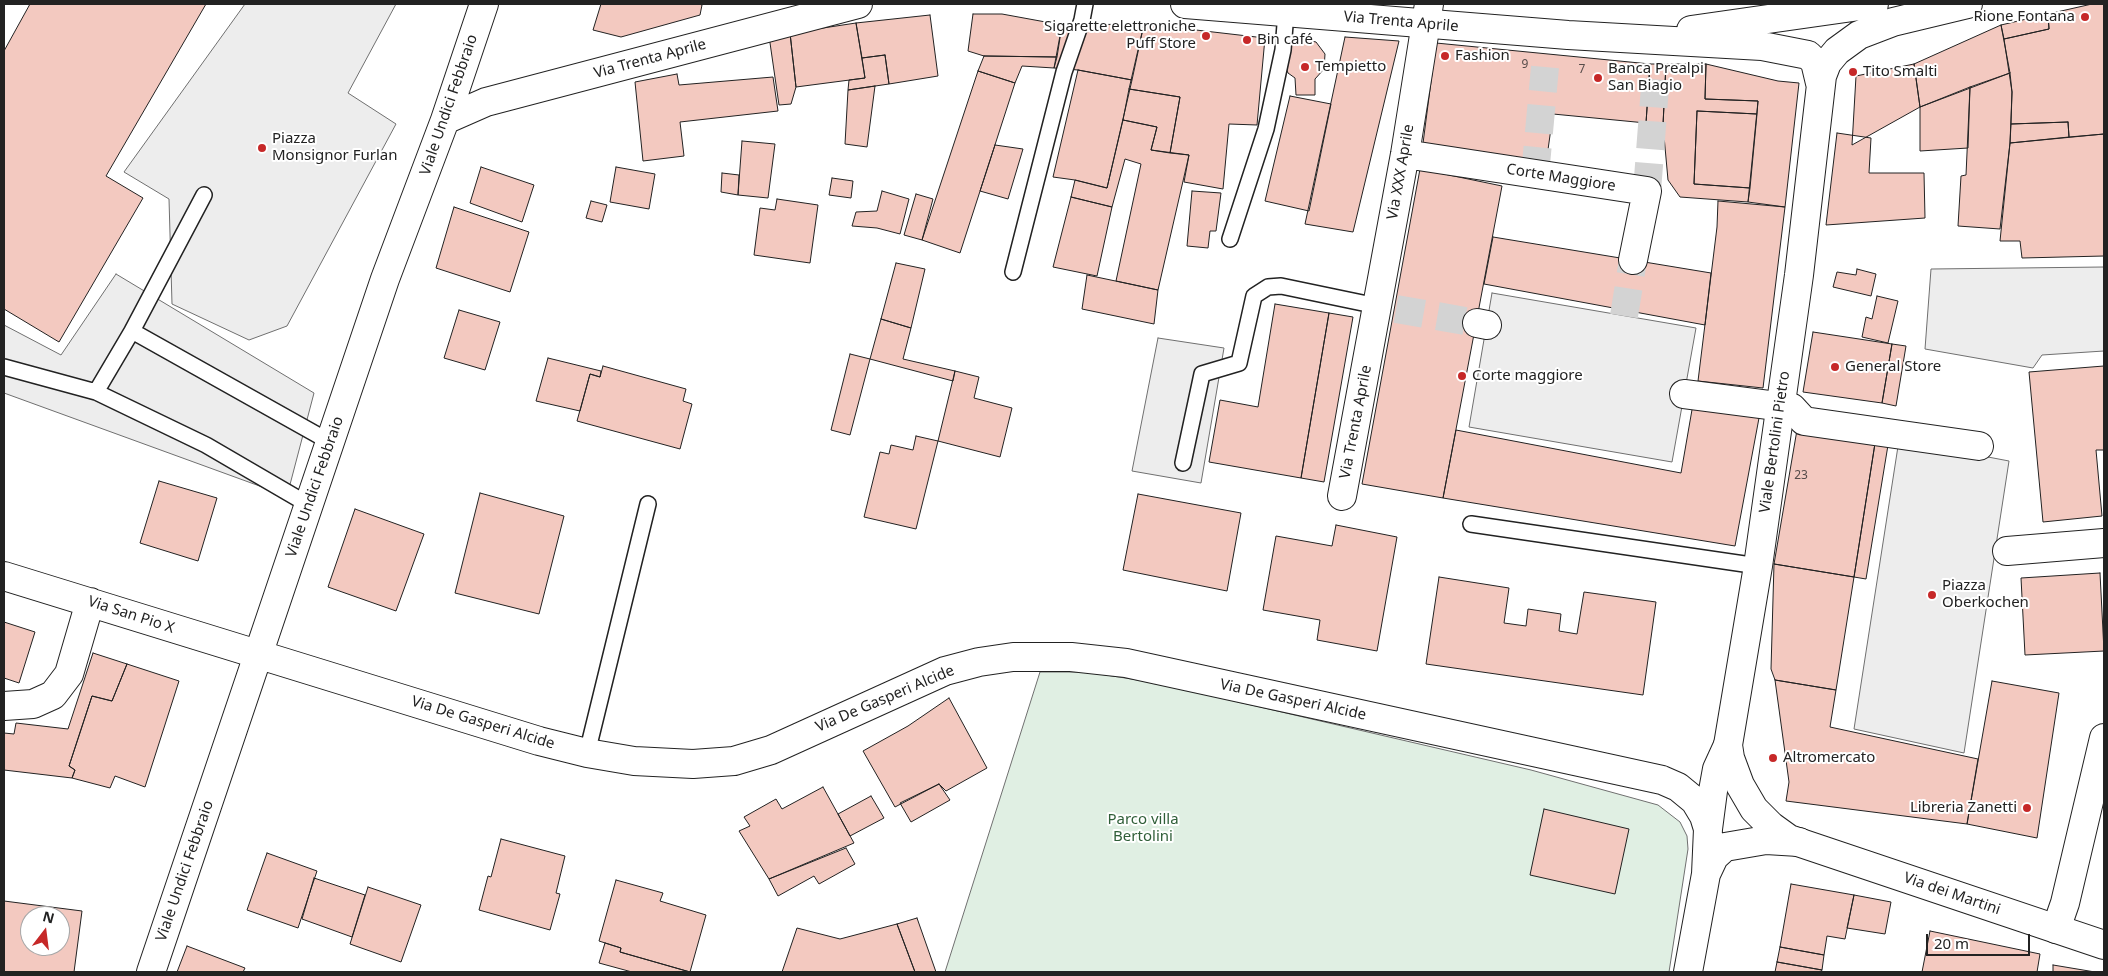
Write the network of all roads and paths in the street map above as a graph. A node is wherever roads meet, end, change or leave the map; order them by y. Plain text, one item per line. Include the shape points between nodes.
1 (484, 4) edge
2 (858, 4) edge
3 (1085, 4) edge
4 (1185, 4) edge
5 (1859, 4) edge
6 (1968, 4) edge
7 (1286, 12) junction
8 (1427, 14) edge
9 (1617, 37) junction
10 (1820, 82) junction
11 (445, 120) junction
12 (1405, 154) junction
13 (204, 195) dead end
14 (1230, 239) dead end
15 (1633, 260) tunnel mouth
16 (1013, 272) dead end
17 (1383, 311) junction
18 (132, 331) junction
19 (4, 367) edge
20 (96, 392) junction
21 (1684, 394) dead end
22 (1780, 406) junction
23 (330, 442) junction
24 (1979, 446) dead end
25 (1183, 463) dead end
26 (1342, 496) dead end
27 (648, 504) dead end
28 (309, 505) junction
29 (1470, 524) dead end
30 (2104, 544) edge
31 (2007, 551) dead end
32 (1758, 566) junction
33 (4, 576) edge
34 (90, 602) junction
35 (258, 655) junction
36 (4, 706) edge
37 (2104, 738) edge
38 (1728, 745) junction
39 (587, 754) junction
40 (1669, 782) junction
41 (1708, 829) junction
42 (1799, 842) junction
43 (1706, 874) junction
44 (2056, 929) junction
45 (2104, 945) edge
46 (151, 972) edge
47 (1688, 972) edge

1 - 11 street, Viale Undici Febbraio
2 - 11 street, Via Trenta Aprile via 486,102
3 - 16 lane via 1064,72
4 - 7 street, Via Trenta Aprile
5 - 9 street, Via Trenta Aprile
6 - 10 street, Viale Bertolini Pietro via 1893,22 1853,38 1831,58
7 - 8 street, Via Trenta Aprile
7 - 14 lane via 1283,50 1266,129
8 - 9 street, Via Trenta Aprile
8 - 12 street, Via XXX Aprile
9 - 10 street, Via Trenta Aprile via 1795,51 1808,55 1815,62
10 - 22 street, Viale Bertolini Pietro via 1799,275
11 - 23 street, Viale Undici Febbraio via 385,279
12 - 15 street, Corte Maggiore via 1647,191
12 - 17 street, Via XXX Aprile
13 - 18 lane
17 - 25 lane via 1281,286 1268,288 1254,296 1239,363 1202,374
17 - 26 street, Via Trenta Aprile
18 - 20 lane
18 - 23 lane
19 - 20 lane
20 - 28 lane via 206,445
21 - 22 street
22 - 24 street via 1792,408 1804,420
22 - 32 street, Viale Bertolini Pietro
23 - 28 street, Viale Undici Febbraio
27 - 39 lane
28 - 35 street, Viale Undici Febbraio
29 - 32 lane
30 - 31 street
32 - 38 street, Viale Bertolini Pietro
33 - 34 street, Via San Pio X
34 - 35 street, Via San Pio X
34 - 36 street via 69,674 53,695 33,704
35 - 39 street, Via De Gasperi Alcide
35 - 46 street, Viale Undici Febbraio
37 - 44 street via 2066,903
38 - 40 street, Via De Gasperi Alcide via 1700,776 1685,782
38 - 41 street, Viale Bertolini Pietro via 1716,776
38 - 42 street, Via dei Martini via 1732,768 1749,802 1772,826
39 - 40 street, Via De Gasperi Alcide via 634,761 693,764 734,761 772,750 945,671 1013,658 1070,657 1135,665
40 - 41 street, Via De Gasperi Alcide via 1694,801
41 - 43 street, Viale Bertolini Pietro
42 - 43 street, Via dei Martini via 1766,840 1724,847 1714,857
42 - 44 street, Via dei Martini
43 - 47 street, Viale Bertolini Pietro
44 - 45 street, Via dei Martini

